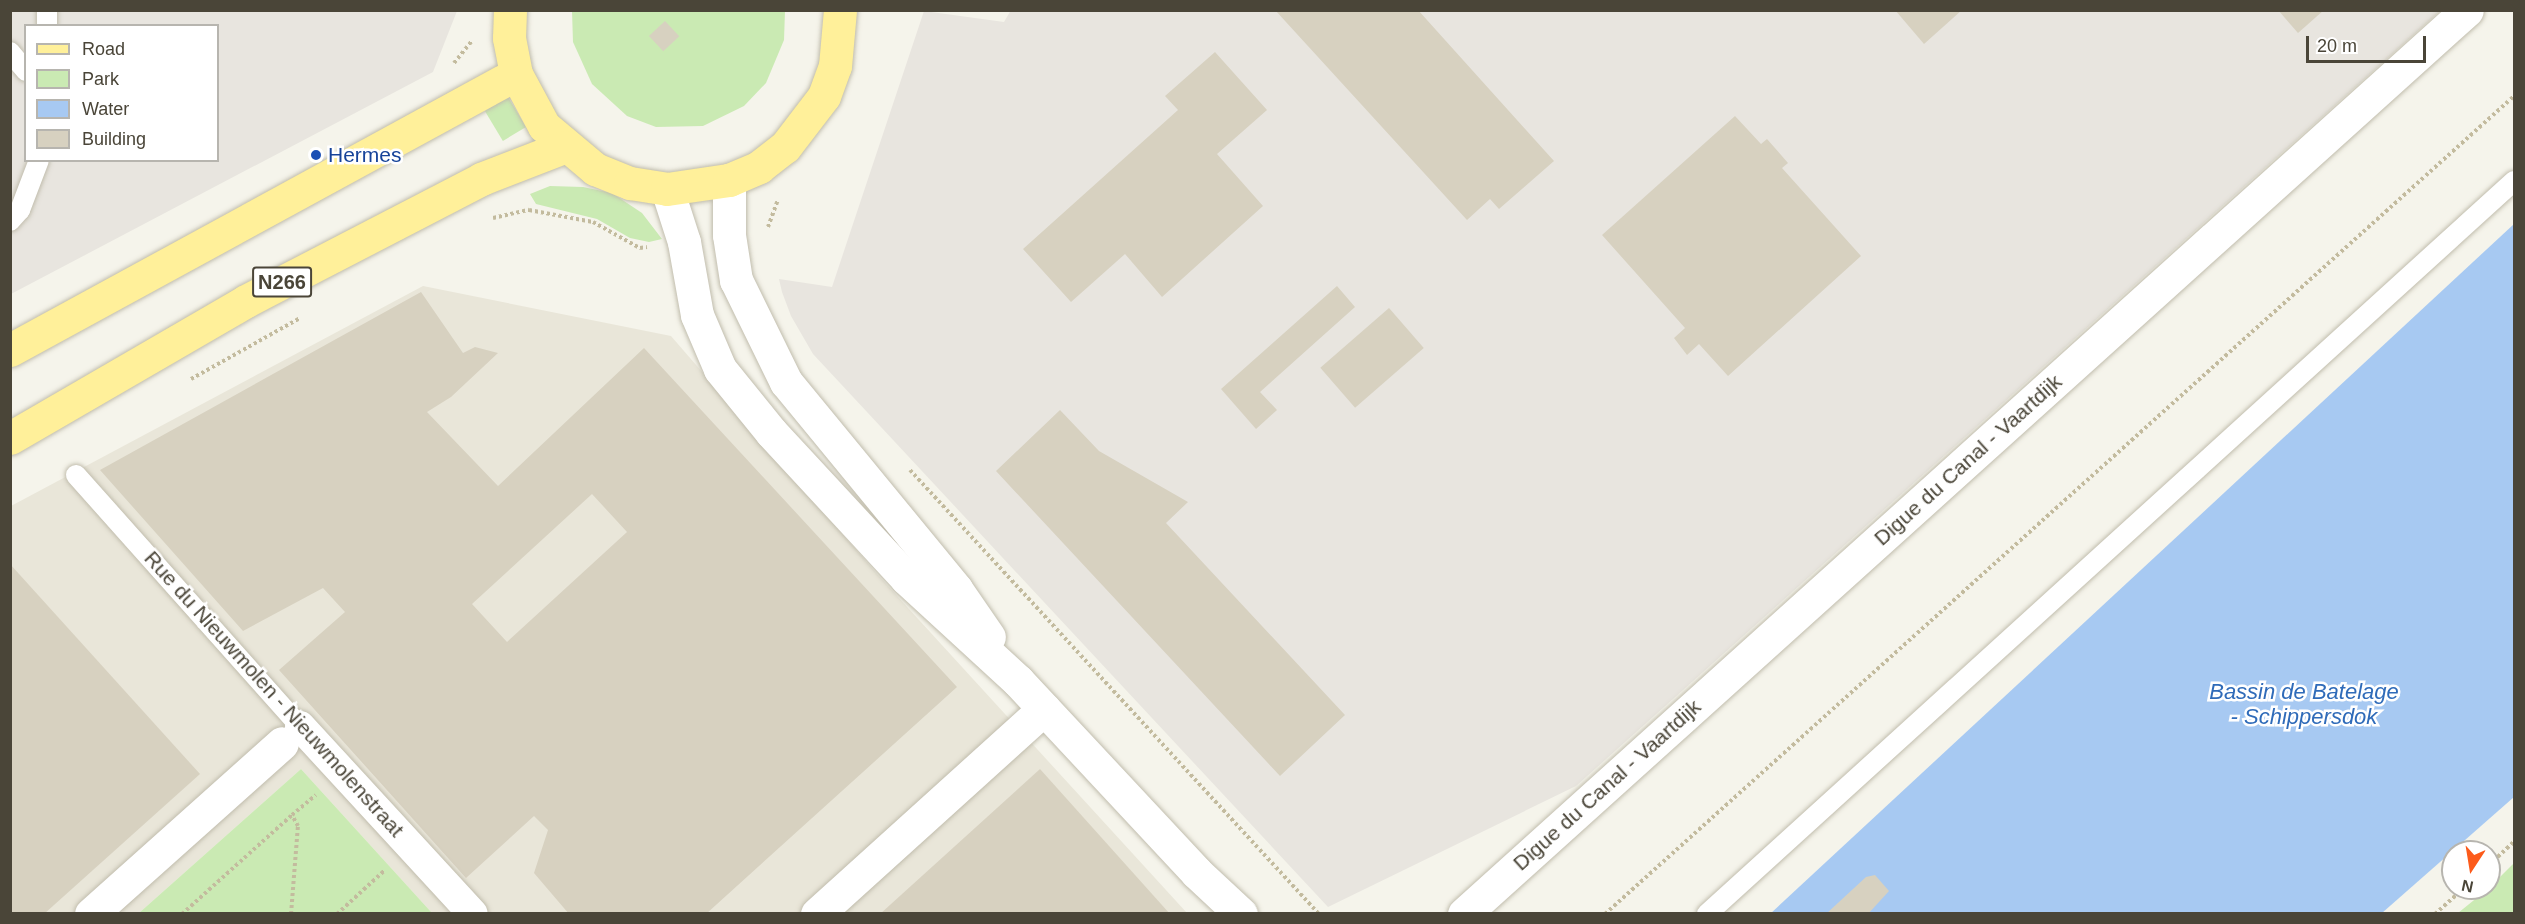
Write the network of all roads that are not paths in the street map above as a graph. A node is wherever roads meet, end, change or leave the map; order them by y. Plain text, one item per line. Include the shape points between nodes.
1 (510, 10) edge
2 (840, 10) edge
3 (2467, 10) edge
4 (10, 52) edge
5 (24, 69) edge
6 (516, 74) junction
7 (564, 147) junction
8 (38, 162) edge
9 (729, 180) junction
10 (2514, 182) edge
11 (667, 189) junction
12 (10, 221) edge
13 (10, 350) edge
14 (743, 398) junction
15 (813, 417) junction
16 (10, 438) edge
17 (76, 475) dead end
18 (1018, 681) junction
19 (1044, 709) junction
20 (291, 734) junction
21 (1467, 911) edge
22 (91, 914) edge
23 (473, 914) edge
24 (817, 914) edge
25 (1241, 914) edge
26 (1707, 914) edge

1 - 6 main road via 509,38
2 - 9 main road via 835,66 824,96 807,123 759,167
3 - 21 street, Digue du Canal - Vaartdijk
4 - 5 lane
6 - 7 main road via 528,101
6 - 13 main road
7 - 11 main road via 595,169 630,183
7 - 16 main road, N266 via 481,179 256,296
8 - 12 lane via 20,210
9 - 11 main road
9 - 15 street via 729,235 736,280 786,382
10 - 26 lane
11 - 14 street via 684,242 697,315 720,369
14 - 15 street via 776,419 798,422
14 - 18 street via 906,578
15 - 18 street via 956,589
17 - 20 lane, Rue du Nieuwmolen - Nieuwmolenstraat
18 - 19 street
19 - 24 street
19 - 25 street via 1197,873
20 - 22 street
20 - 23 street, Rue du Nieuwmolen - Nieuwmolenstraat via 411,846

